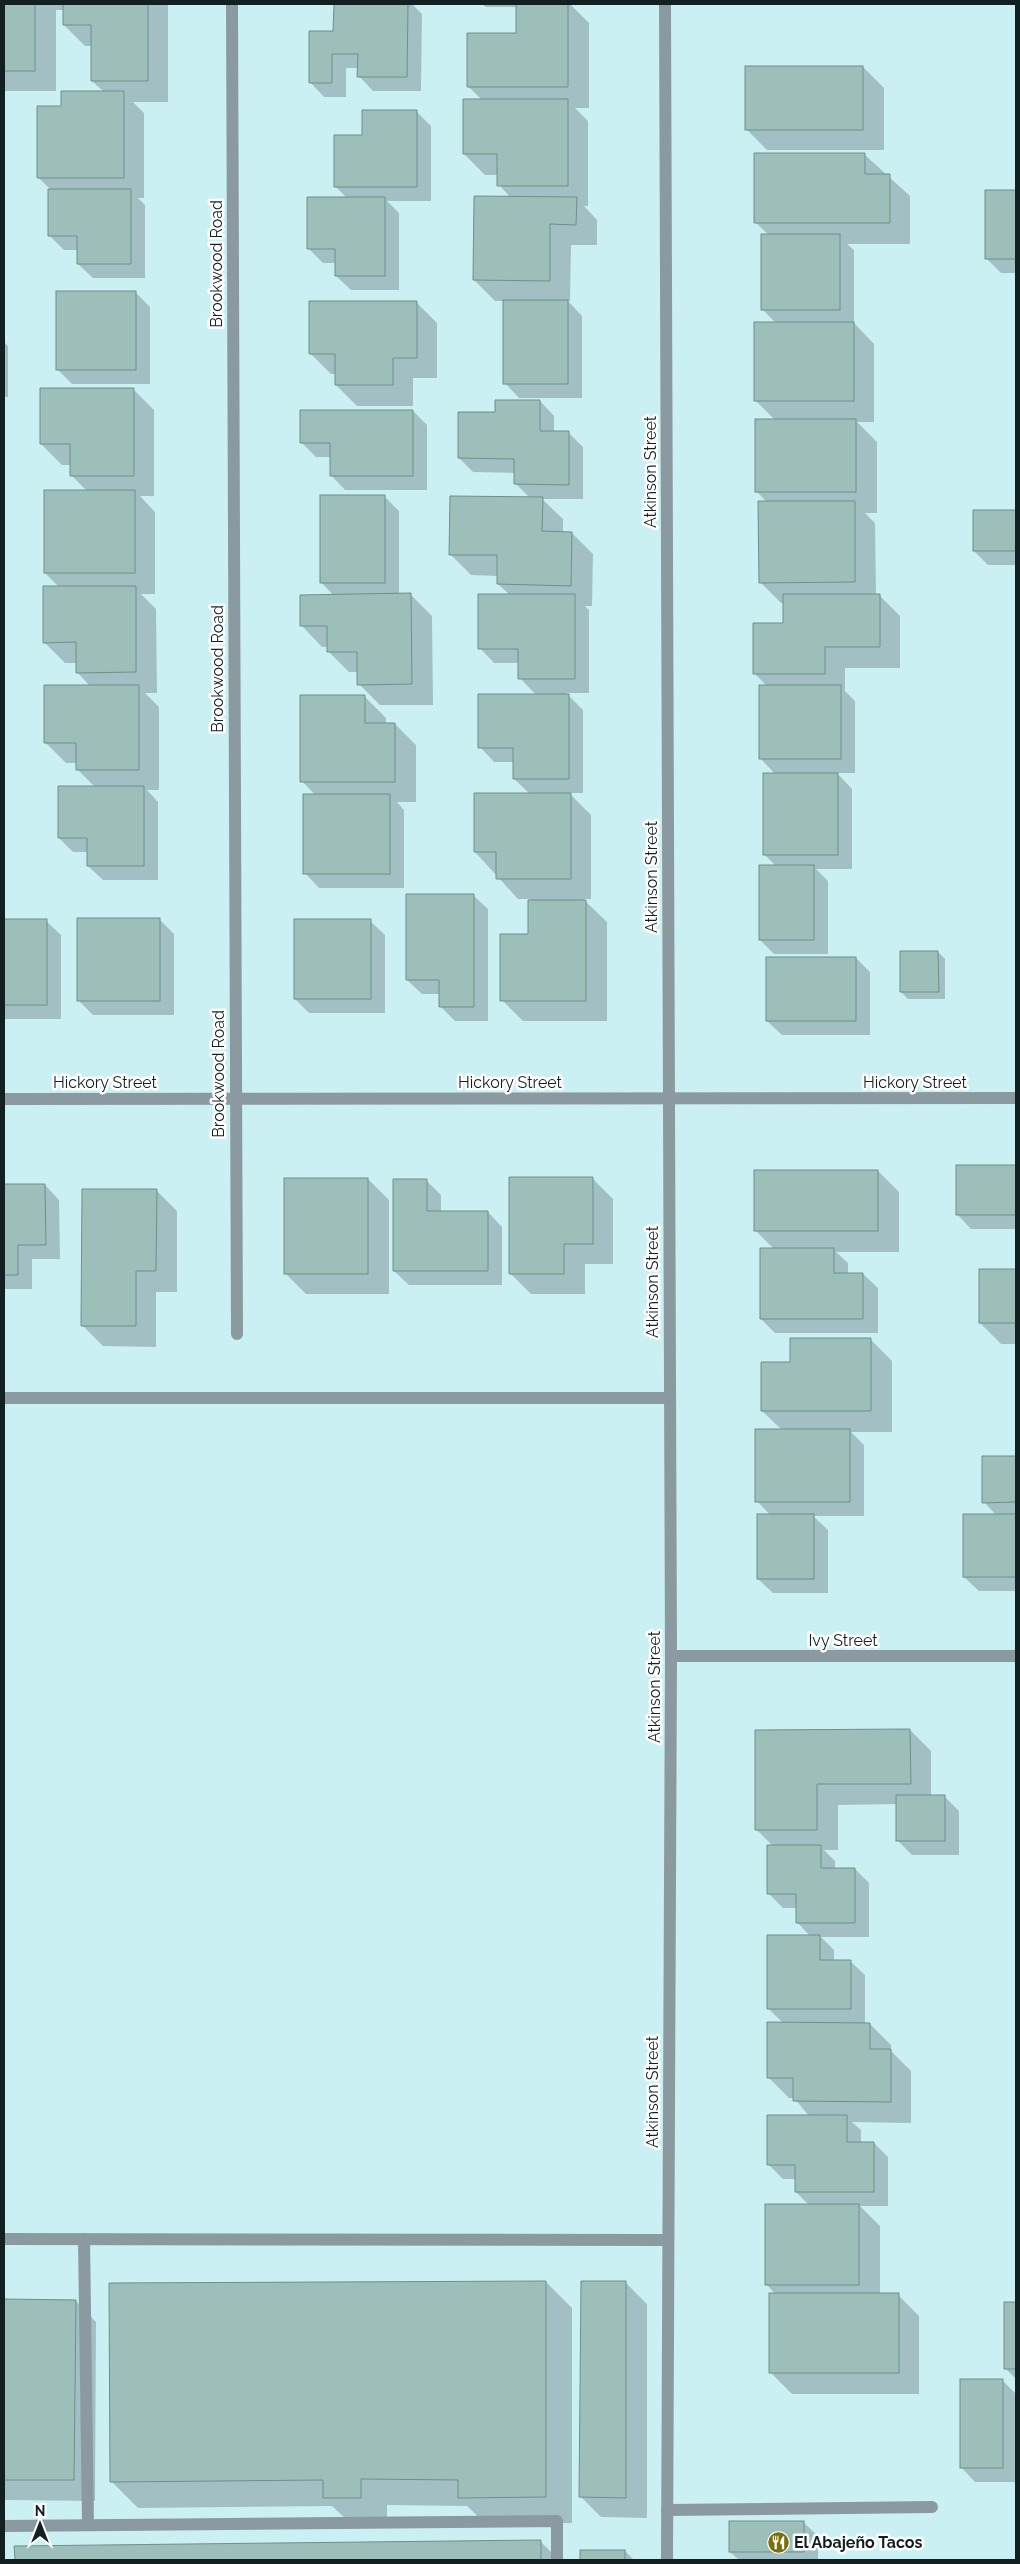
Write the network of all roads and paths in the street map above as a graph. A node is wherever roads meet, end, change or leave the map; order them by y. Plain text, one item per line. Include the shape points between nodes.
1 (232, 4) edge
2 (666, 4) edge
3 (668, 1098) junction
4 (1016, 1098) edge
5 (4, 1099) edge
6 (234, 1099) junction
7 (236, 1334) dead end
8 (4, 1398) edge
9 (669, 1398) junction
10 (671, 1656) junction
11 (1016, 1656) edge
12 (4, 2239) edge
13 (84, 2239) junction
14 (668, 2240) junction
15 (932, 2507) dead end
16 (667, 2510) junction
17 (88, 2525) junction
18 (4, 2526) edge
19 (558, 2560) edge
20 (667, 2560) edge

1 - 6 street, Brookwood Road
2 - 3 street, Atkinson Street
3 - 4 street, Hickory Street
3 - 6 street, Hickory Street
3 - 9 street, Atkinson Street
5 - 6 street, Hickory Street
6 - 7 street, Brookwood Road
8 - 9 street
9 - 10 street, Atkinson Street
10 - 11 street, Ivy Street
10 - 14 street, Atkinson Street
12 - 13 street
13 - 14 street
13 - 17 street
14 - 16 street, Atkinson Street
15 - 16 street
16 - 20 street, Atkinson Street
17 - 18 street
17 - 19 street via 558,2521

